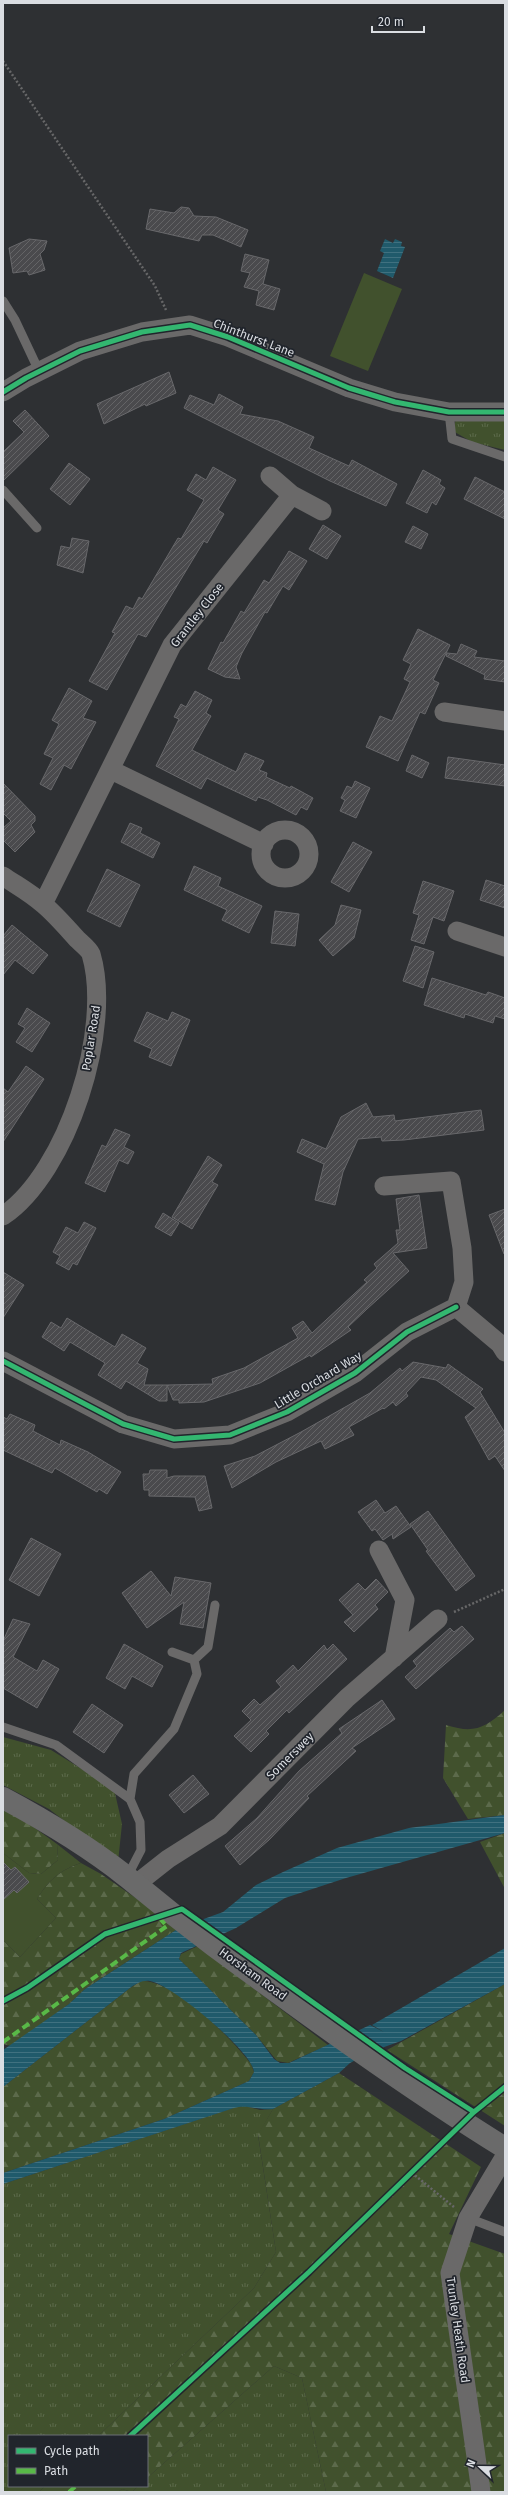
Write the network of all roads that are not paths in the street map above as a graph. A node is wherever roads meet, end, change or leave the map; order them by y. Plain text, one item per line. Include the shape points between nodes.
1 (3, 301) edge
2 (39, 371) junction
3 (3, 392) edge
4 (449, 412) junction
5 (505, 412) edge
6 (505, 457) edge
7 (270, 476) dead end
8 (3, 490) edge
9 (292, 495) junction
10 (322, 511) dead end
11 (37, 528) dead end
12 (444, 712) dead end
13 (505, 721) edge
14 (111, 770) junction
15 (264, 844) dead end
16 (3, 876) edge
17 (43, 904) junction
18 (457, 931) dead end
19 (505, 947) edge
20 (384, 1186) dead end
21 (3, 1216) edge
22 (456, 1308) junction
23 (505, 1352) edge
24 (3, 1361) edge
25 (379, 1550) dead end
26 (215, 1605) dead end
27 (438, 1619) road end
28 (172, 1652) dead end
29 (394, 1658) junction
30 (194, 1660) junction
31 (3, 1727) edge
32 (3, 1798) edge
33 (130, 1800) junction
34 (131, 1881) junction
35 (505, 2148) edge
36 (505, 2156) edge
37 (468, 2218) junction
38 (505, 2232) edge
39 (481, 2492) edge

1 - 2 lane
2 - 3 street, Chinthurst Lane
2 - 4 street, Chinthurst Lane via 80,351 142,332 190,325 228,337 348,388 396,402
4 - 5 street, Chinthurst Lane
4 - 6 lane via 452,439
7 - 9 street
8 - 11 lane
9 - 10 street
9 - 14 street, Grantley Close via 172,645
12 - 13 street
14 - 15 street
14 - 17 street, Grantley Close
16 - 17 street, Poplar Road
17 - 21 street, Poplar Road via 91,953 97,1001 91,1048 79,1104 56,1155 14,1208
18 - 19 street
20 - 22 street via 451,1181 462,1248 464,1282
22 - 23 street via 500,1344
22 - 24 street, Little Orchard Way via 408,1332 355,1373 287,1412 230,1435 174,1439 123,1424
25 - 29 street via 405,1600
26 - 30 lane via 208,1647
27 - 29 street, Somerswey
28 - 30 lane
29 - 34 street, Somerswey via 347,1698 220,1826
30 - 33 lane via 197,1674 174,1729 134,1774
31 - 33 lane via 56,1745
32 - 34 main road, Horsham Road via 48,1822
33 - 34 lane via 140,1822 140,1850
34 - 35 main road, Horsham Road via 179,1920 314,2019
36 - 37 street, Trunley Heath Road
37 - 38 lane
37 - 39 street, Trunley Heath Road via 450,2273

